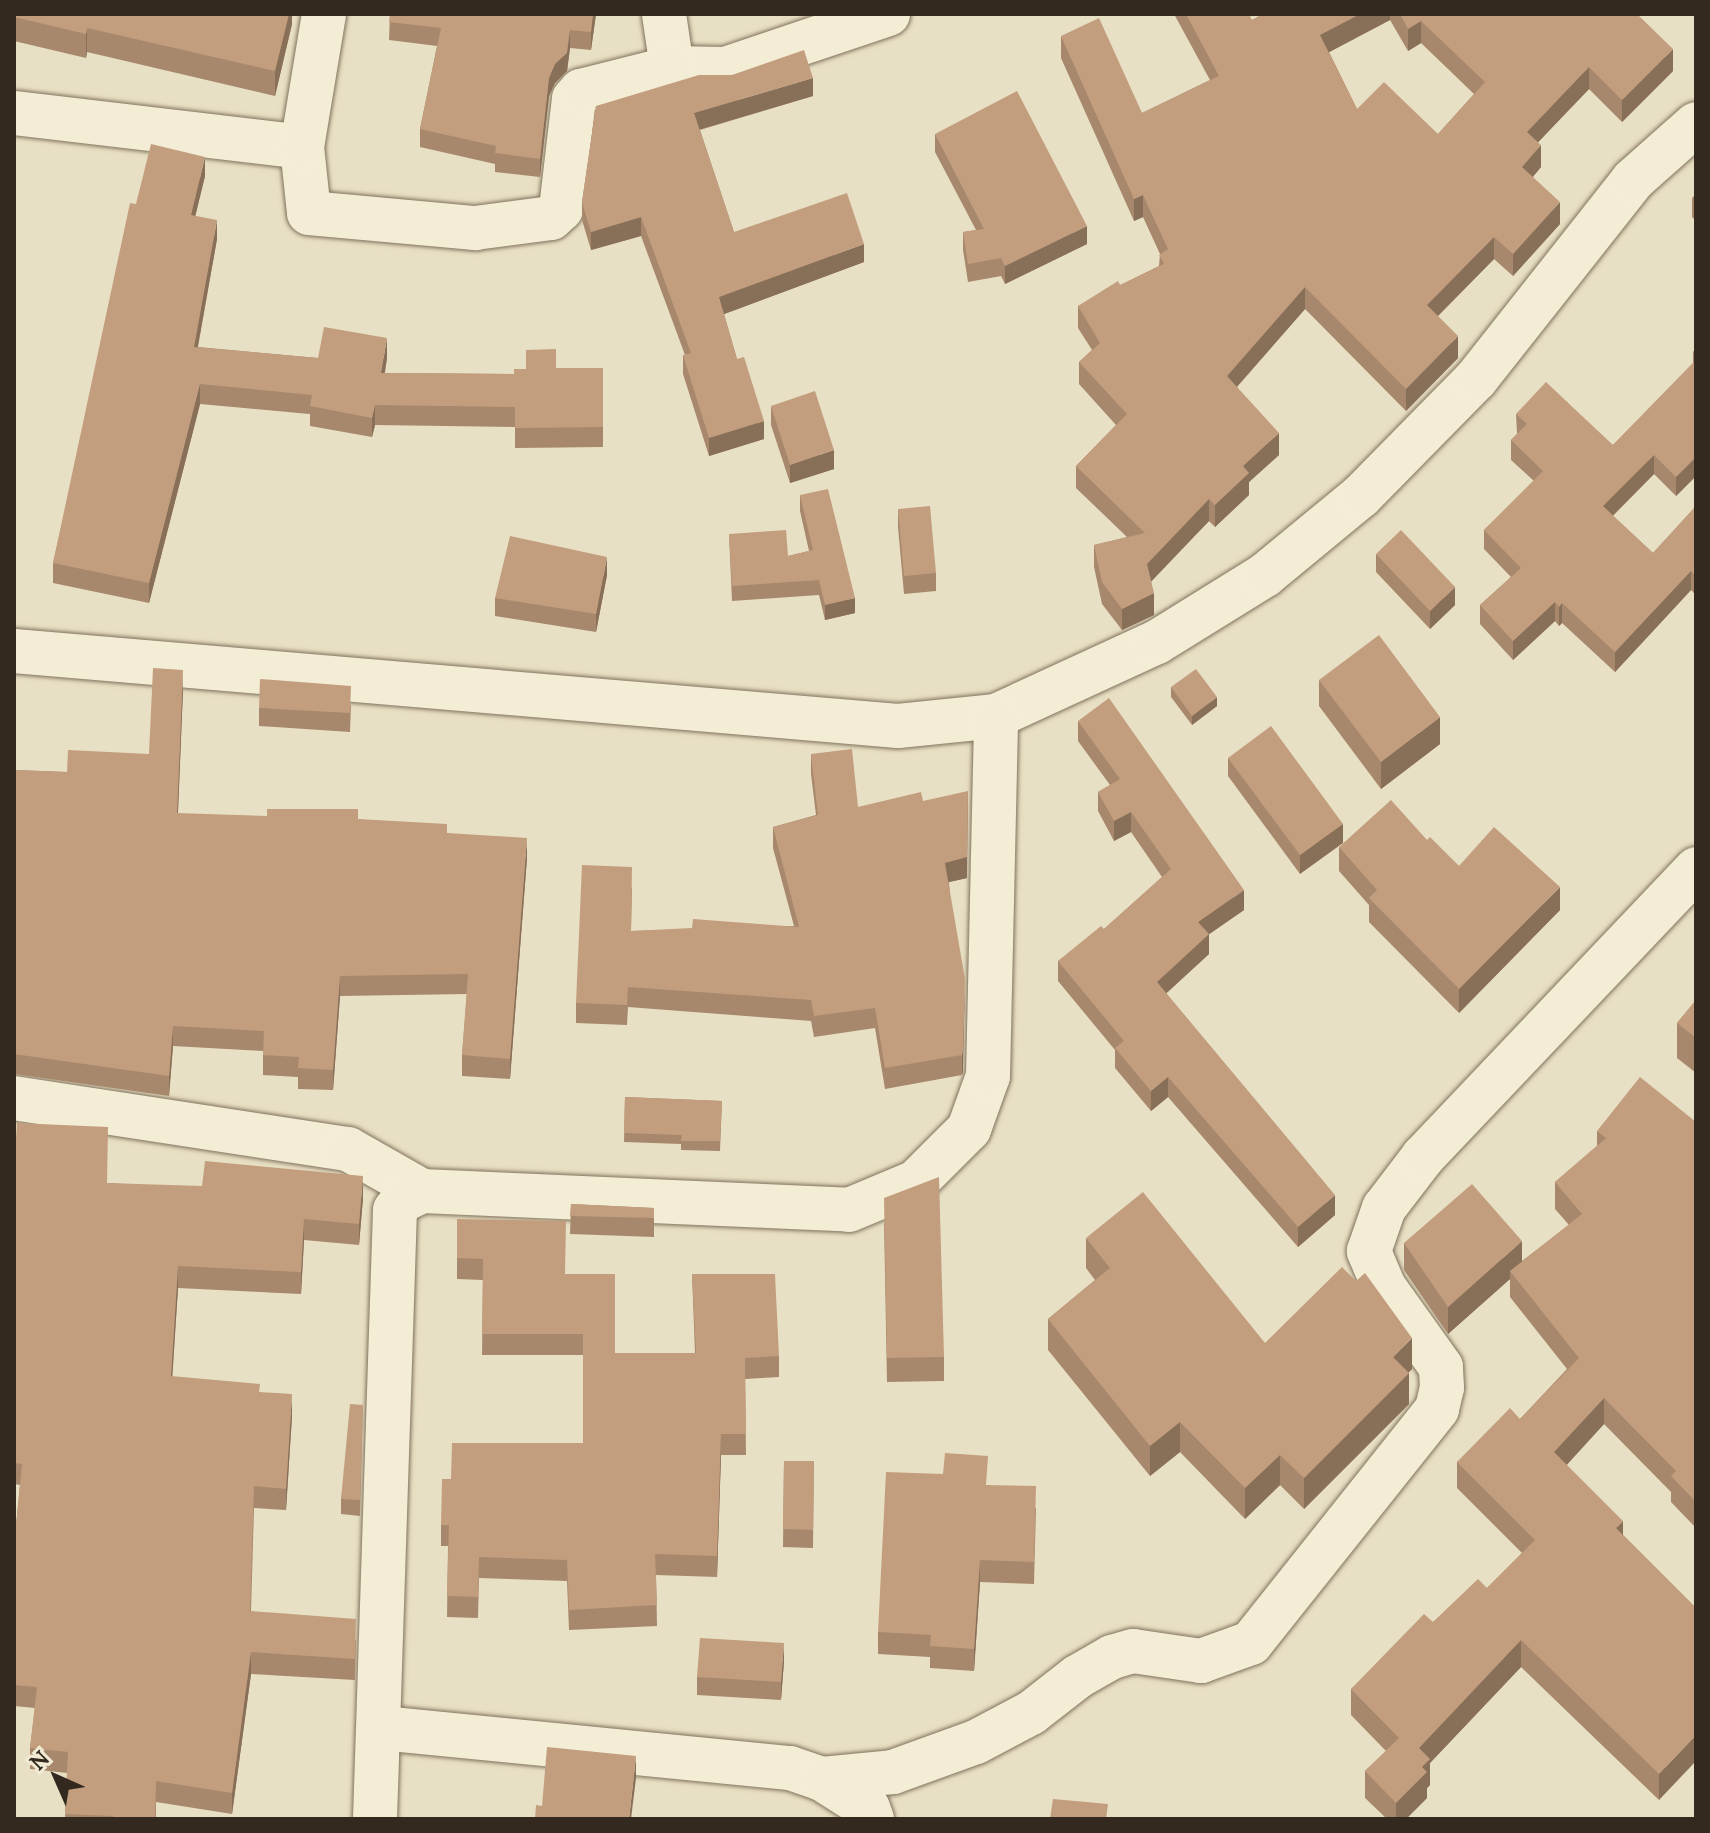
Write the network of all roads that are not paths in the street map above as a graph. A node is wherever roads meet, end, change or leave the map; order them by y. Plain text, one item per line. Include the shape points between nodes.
1 (324, 14) edge
2 (664, 14) edge
3 (888, 14) edge
4 (672, 68) junction
5 (14, 113) edge
6 (1696, 124) edge
7 (302, 147) junction
8 (14, 651) edge
9 (996, 716) junction
10 (1696, 869) edge
11 (14, 1098) edge
12 (422, 1191) junction
13 (381, 1728) junction
14 (822, 1779) junction
15 (375, 1819) edge
16 (872, 1819) edge

1 - 7 street
2 - 4 street
3 - 4 street via 725,69
4 - 7 street via 581,91 574,99 561,209 551,218 475,228 309,213
5 - 7 street
6 - 9 street via 1633,180 1476,379 1361,496 1265,575 1157,642
8 - 9 street via 898,726
9 - 12 street via 988,1076 969,1129 916,1182 849,1210
10 - 14 street via 1423,1157 1384,1208 1369,1251 1384,1287 1441,1367 1437,1409 1251,1643 1201,1661 1133,1651 1112,1657 1031,1713 976,1742 893,1772
11 - 12 street via 348,1149
12 - 13 street via 395,1210 383,1495
13 - 14 street via 790,1768
13 - 15 street
14 - 16 street via 868,1808

